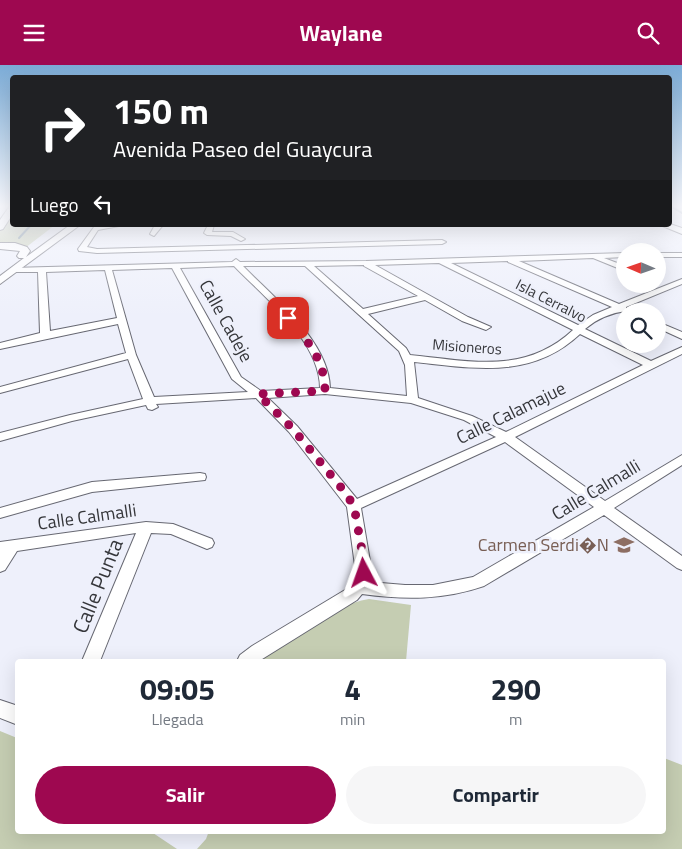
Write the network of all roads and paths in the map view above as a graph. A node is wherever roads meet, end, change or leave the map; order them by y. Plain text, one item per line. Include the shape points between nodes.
1 (38, 244) edge
2 (46, 244) edge
3 (50, 244) edge
4 (86, 244) edge
5 (418, 244) edge
6 (359, 245) junction
7 (0, 246) edge
8 (239, 248) junction
9 (172, 249) junction
10 (22, 255) junction
11 (616, 255) edge
12 (666, 255) edge
13 (682, 255) edge
14 (590, 256) junction
15 (507, 258) junction
16 (439, 260) junction
17 (306, 263) junction
18 (366, 263) junction
19 (236, 264) junction
20 (164, 266) junction
21 (175, 266) junction
22 (616, 266) edge
23 (108, 268) junction
24 (0, 269) edge
25 (14, 270) junction
26 (42, 270) junction
27 (0, 281) edge
28 (682, 281) edge
29 (666, 284) edge
30 (670, 286) junction
31 (426, 297) junction
32 (635, 303) edge
33 (616, 306) edge
34 (616, 311) edge
35 (363, 313) junction
36 (123, 320) junction
37 (486, 327) dead end
38 (666, 329) edge
39 (577, 330) junction
40 (45, 335) junction
41 (682, 337) edge
42 (0, 346) edge
43 (682, 350) edge
44 (131, 355) junction
45 (407, 358) junction
46 (651, 365) junction
47 (0, 390) edge
48 (325, 391) junction
49 (258, 394) junction
50 (413, 400) junction
51 (151, 404) junction
52 (0, 437) edge
53 (506, 437) junction
54 (0, 446) edge
55 (682, 459) edge
56 (200, 477) dead end
57 (354, 506) junction
58 (604, 508) junction
59 (0, 513) edge
60 (146, 527) junction
61 (207, 543) dead end
62 (6, 547) edge
63 (682, 564) edge
64 (0, 566) edge
65 (359, 587) junction
66 (92, 659) edge
67 (249, 659) edge
68 (0, 709) edge
69 (15, 715) edge

1 - 10 main road
2 - 25 main road
3 - 25 main road
4 - 9 street via 82,249 97,251
5 - 6 street
6 - 8 street
6 - 18 street
7 - 10 main road via 20,247 25,251
8 - 9 street
8 - 19 street
9 - 20 street
10 - 24 main road
11 - 14 street
12 - 13 street
14 - 15 street
14 - 22 street
15 - 16 street
15 - 33 street
16 - 18 street
16 - 39 street, Isla Cerralvo
17 - 18 street
17 - 19 street
17 - 35 street
18 - 31 street
19 - 21 street
19 - 48 street via 300,332 320,361
20 - 21 street
20 - 23 street
21 - 49 street, Calle Cadeje via 236,379
23 - 26 street
23 - 36 street
25 - 26 street
25 - 27 main road
26 - 40 street
28 - 30 street, Misioneros
29 - 30 street
30 - 32 street, Misioneros
31 - 35 street
31 - 37 street
34 - 39 street, Misioneros via 596,317
35 - 45 street via 396,341
36 - 40 street
36 - 44 street
38 - 41 street
39 - 45 street, Misioneros via 552,352 507,365
39 - 46 street, Isla Cerralvo
40 - 42 street
43 - 46 street, Calle Calamajue
44 - 47 street
44 - 51 street
45 - 50 street
46 - 53 street, Calle Calamajue
48 - 49 street
48 - 50 street
49 - 51 street
49 - 57 street, Calle Cadeje via 293,429
50 - 53 street via 468,418
51 - 52 street via 70,418
51 - 54 street
53 - 57 street, Calle Calamajue
53 - 58 street
55 - 58 street, Calle Calmalli
56 - 59 street via 92,487
57 - 65 street, Calle Cadeje via 364,573
58 - 63 street
58 - 65 street, Calle Calmalli via 478,582 457,589 407,594
60 - 61 street, Calle Calmalli via 173,529
60 - 62 street, Calle Calmalli
60 - 66 street, Calle Punta
62 - 64 street
65 - 67 street
68 - 69 street

